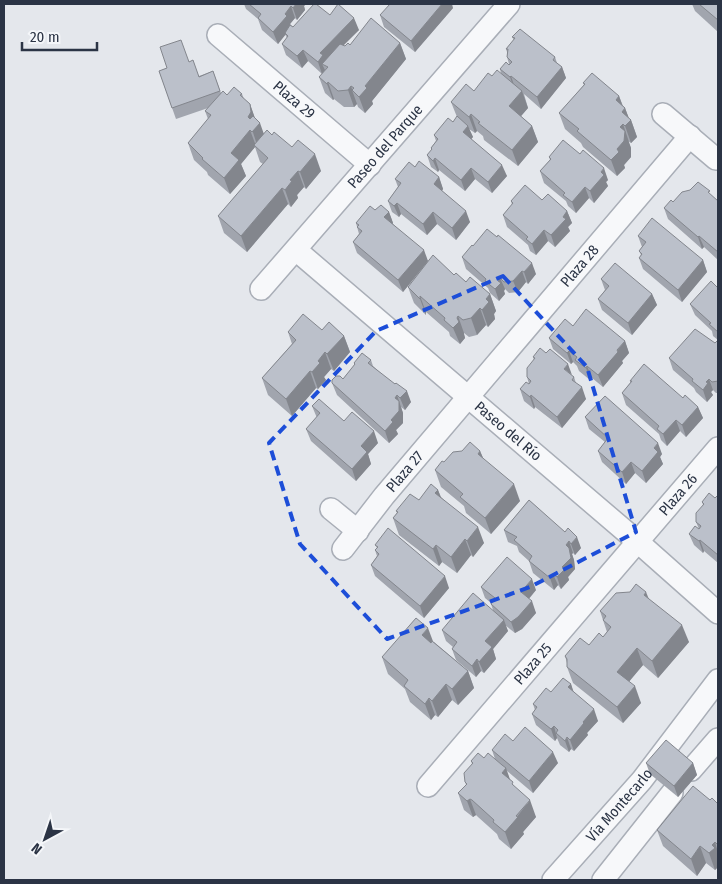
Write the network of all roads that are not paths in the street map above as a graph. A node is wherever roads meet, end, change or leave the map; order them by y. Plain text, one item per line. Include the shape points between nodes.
1 (509, 4) edge
2 (218, 35) dead end
3 (662, 114) dead end
4 (690, 136) junction
5 (716, 159) dead end
6 (370, 165) junction
7 (296, 250) junction
8 (261, 289) dead end
9 (469, 397) junction
10 (718, 448) edge
11 (331, 509) dead end
12 (358, 531) junction
13 (638, 542) junction
14 (343, 549) dead end
15 (718, 613) edge
16 (718, 680) edge
17 (718, 739) edge
18 (691, 770) edge
19 (428, 786) dead end
20 (672, 792) edge
21 (553, 880) edge
22 (604, 880) edge

1 - 6 street, Paseo del Parque
2 - 6 street, Plaza 29
3 - 4 street
4 - 5 street
4 - 9 street, Plaza 28
6 - 7 street, Paseo del Parque
7 - 8 street, Paseo del Parque
7 - 9 street, Paseo del Río
9 - 12 street, Plaza 27
9 - 13 street, Paseo del Río
10 - 13 street, Plaza 26
11 - 12 street
12 - 14 street, Plaza 27
13 - 15 street, Paseo del Río
13 - 19 street, Plaza 25
16 - 21 street, Vía Montecarlo via 642,780
17 - 18 street
20 - 22 street

